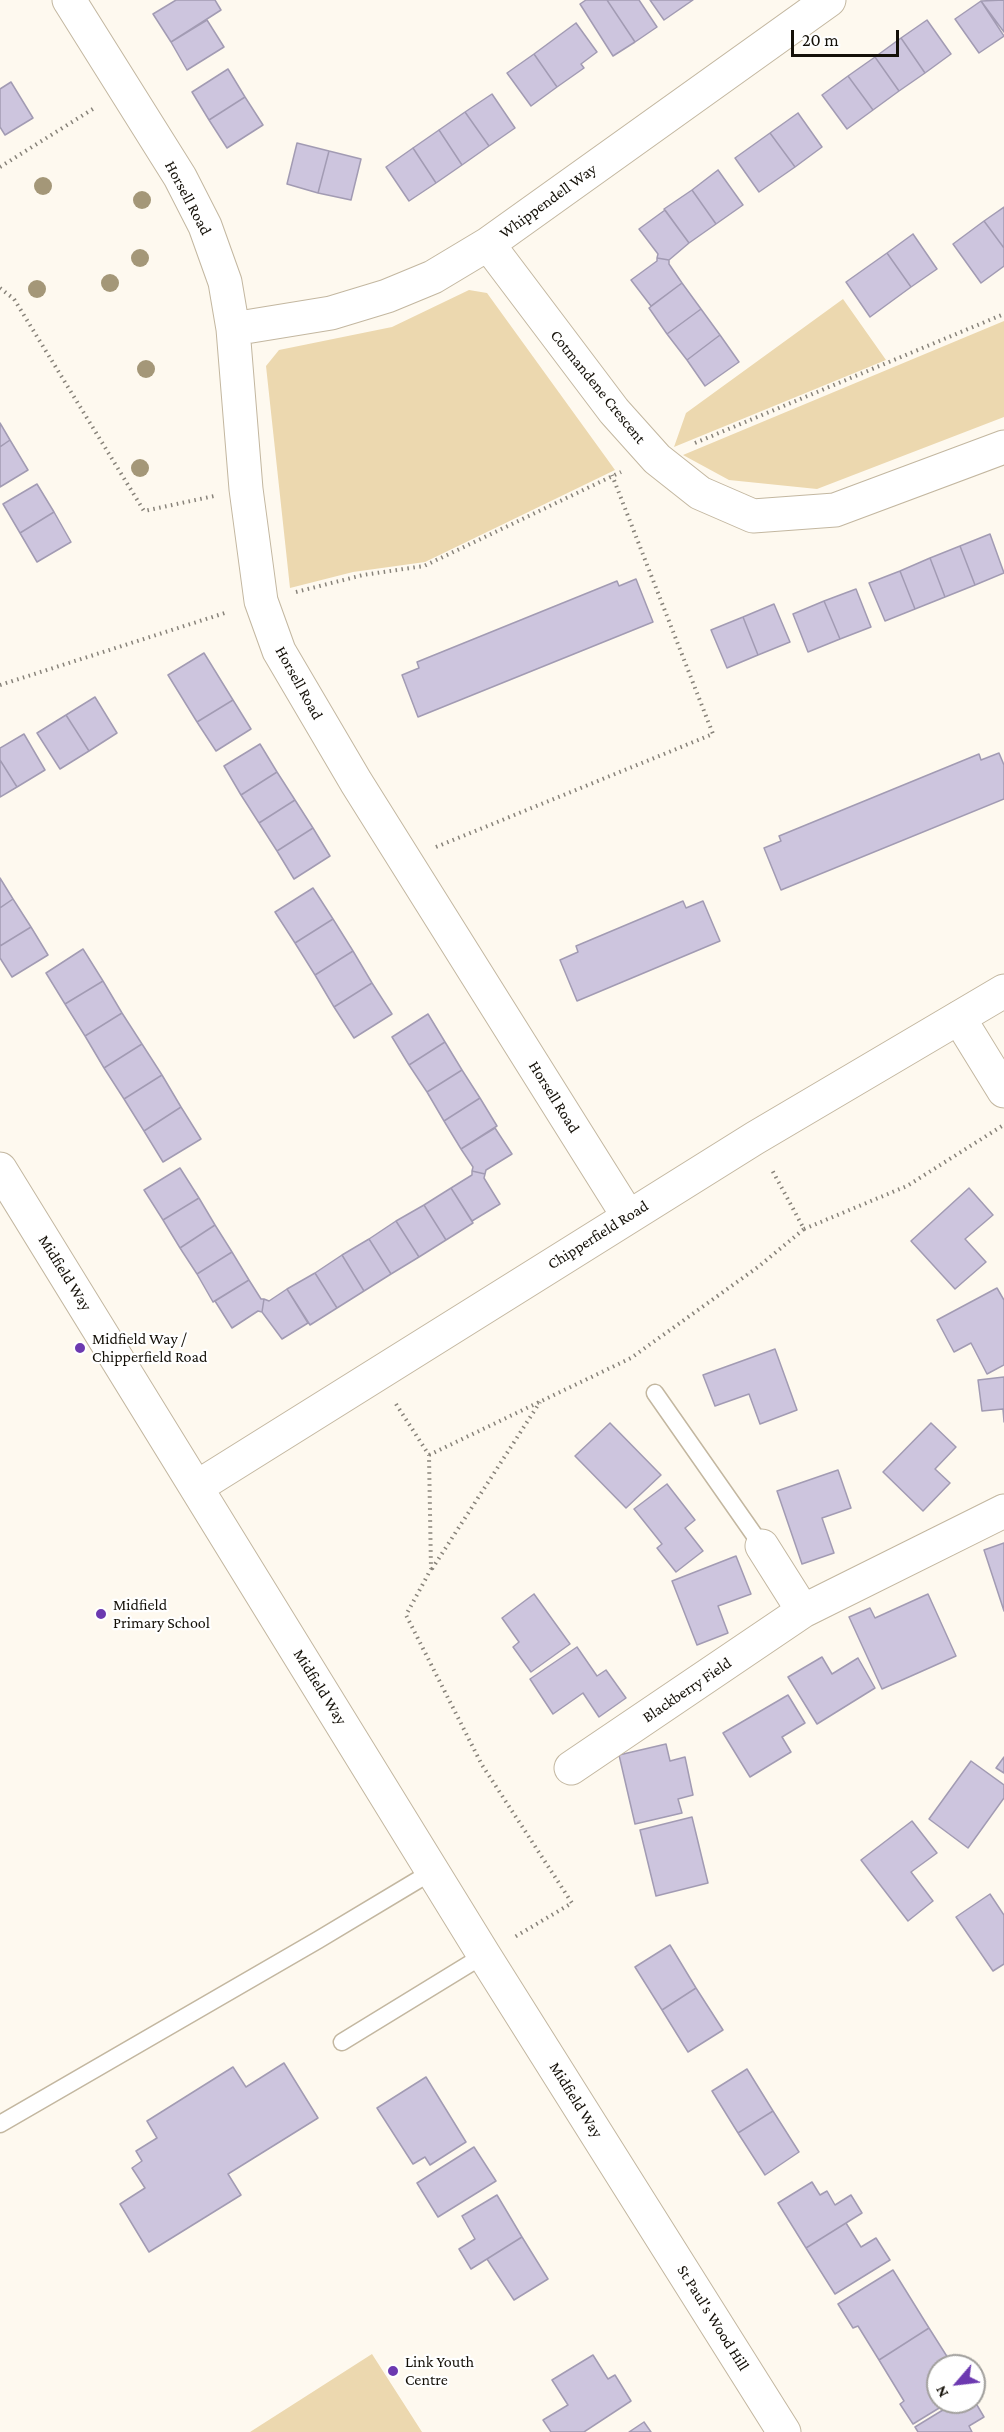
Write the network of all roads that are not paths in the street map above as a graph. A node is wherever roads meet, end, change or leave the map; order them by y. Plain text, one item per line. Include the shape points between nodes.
1 (69, 0) edge
2 (829, 0) edge
3 (488, 244) junction
4 (233, 329) junction
5 (1004, 447) edge
6 (1004, 991) edge
7 (959, 1018) junction
8 (1004, 1091) edge
9 (0, 1168) edge
10 (628, 1216) junction
11 (655, 1393) dead end
12 (197, 1487) junction
13 (1004, 1510) edge
14 (762, 1546) joint
15 (803, 1611) junction
16 (571, 1768) dead end
17 (433, 1871) junction
18 (484, 1956) junction
19 (342, 2042) dead end
20 (0, 2124) edge
21 (642, 2205) joint
22 (784, 2432) edge

1 - 4 street, Horsell Road via 180,177 205,226 225,282
2 - 3 street, Whippendell Way
3 - 4 street, Whippendell Way via 433,277 387,296 331,312
3 - 5 street, Cotmandene Crescent via 614,411 657,459 700,493 753,516 835,510
4 - 10 street, Horsell Road via 246,489 261,601 279,651
6 - 7 street, Chipperfield Road
7 - 8 street
7 - 10 street, Chipperfield Road
9 - 12 street, Midfield Way
10 - 12 street, Chipperfield Road
11 - 14 lane
12 - 17 street, Midfield Way
13 - 15 street, Blackberry Field
14 - 15 street
15 - 16 street, Blackberry Field
17 - 18 street, Midfield Way
17 - 20 lane
18 - 19 lane
18 - 21 street, Midfield Way
21 - 22 street, St Paul's Wood Hill

